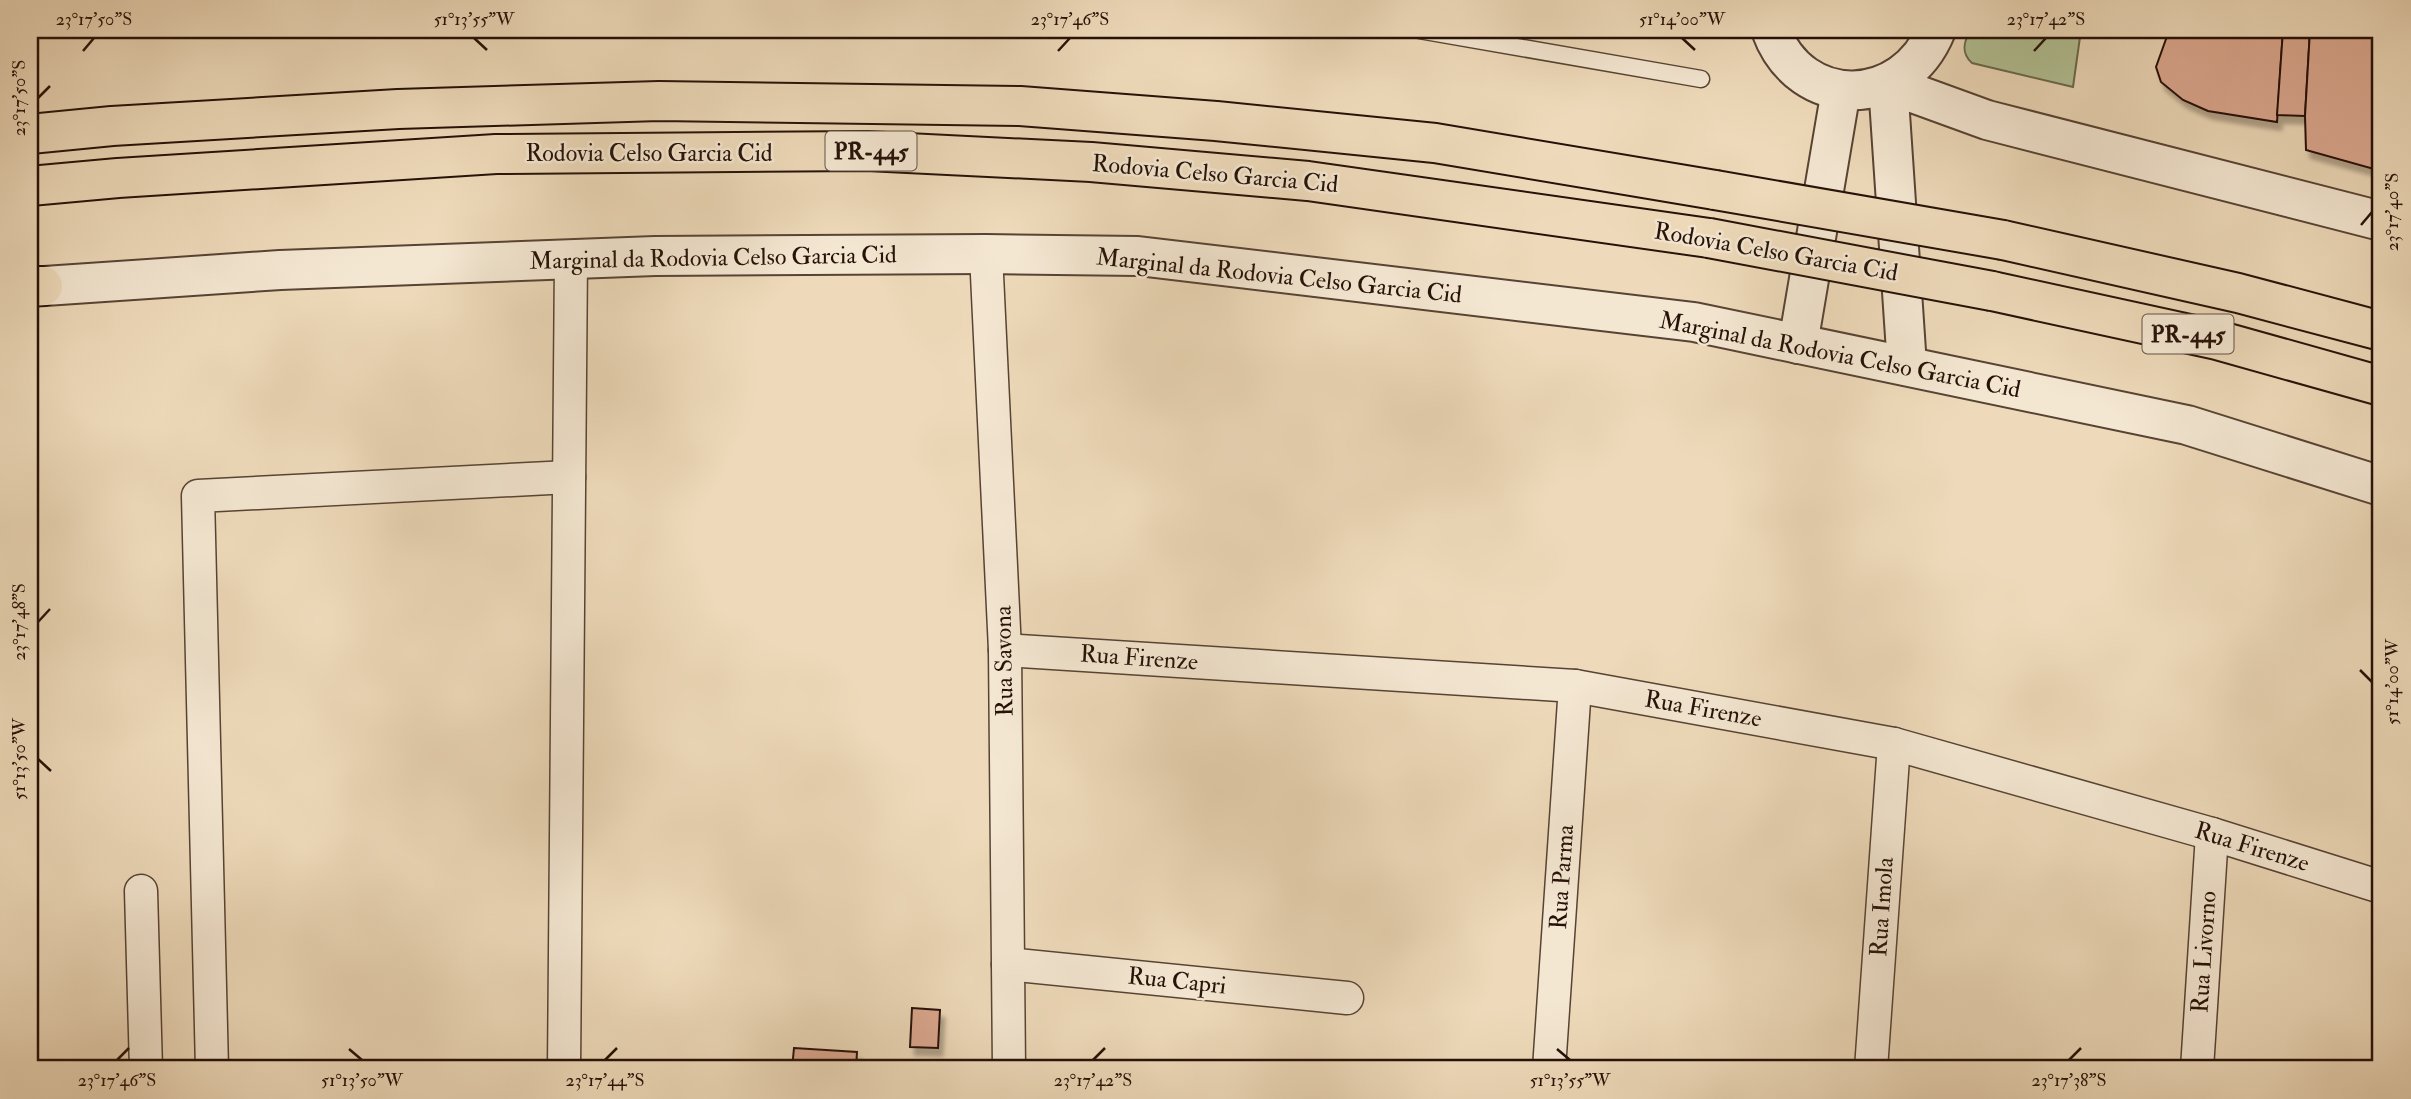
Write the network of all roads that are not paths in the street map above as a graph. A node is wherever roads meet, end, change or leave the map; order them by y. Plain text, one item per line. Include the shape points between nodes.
1 (1419, 30) edge
2 (1771, 30) edge
3 (1936, 30) edge
4 (1702, 79) dead end
5 (1888, 84) junction
6 (1841, 90) junction
7 (30, 134) edge
8 (30, 186) edge
9 (2381, 221) edge
10 (986, 254) junction
11 (571, 259) junction
12 (34, 286) edge
13 (2381, 331) edge
14 (1798, 344) junction
15 (1907, 366) junction
16 (2381, 386) edge
17 (569, 477) junction
18 (2381, 485) edge
19 (1005, 650) junction
20 (1575, 686) junction
21 (1894, 744) junction
22 (2212, 834) junction
23 (2381, 887) edge
24 (141, 891) dead end
25 (1008, 964) junction
26 (1347, 998) dead end
27 (146, 1069) edge
28 (212, 1069) edge
29 (564, 1069) edge
30 (1009, 1069) edge
31 (1549, 1069) edge
32 (1871, 1069) edge
33 (2197, 1069) edge

1 - 4 lane
2 - 6 street via 1791,64 1823,85
3 - 5 street via 1919,61
5 - 6 street
5 - 9 street via 1987,120
5 - 15 street
6 - 14 street
7 - 13 highway, Rodovia Celso Garcia Cid / PR-445, bridge via 398,109 631,102 1020,106 1216,121 1435,143 2003,240
8 - 16 highway, Rodovia Celso Garcia Cid / PR-445, bridge via 496,154 867,151 1091,162 1308,181 1709,238 1992,291 2217,340
10 - 11 street, Marginal da Rodovia Celso Garcia Cid
10 - 14 street, Marginal da Rodovia Celso Garcia Cid via 1138,256 1694,322
10 - 19 street, Rua Savona
11 - 12 street, Marginal da Rodovia Celso Garcia Cid via 279,270
11 - 17 street
14 - 15 street, Marginal da Rodovia Celso Garcia Cid
15 - 18 street, Marginal da Rodovia Celso Garcia Cid via 2187,425
17 - 28 street via 198,496
17 - 29 street
19 - 20 street, Rua Firenze
19 - 25 street, Rua Savona
20 - 21 street, Rua Firenze
20 - 31 street, Rua Parma
21 - 22 street, Rua Firenze
21 - 32 street, Rua Imola
22 - 23 street, Rua Firenze
22 - 33 street, Rua Livorno
24 - 27 street
25 - 26 street, Rua Capri
25 - 30 street, Rua Savona

